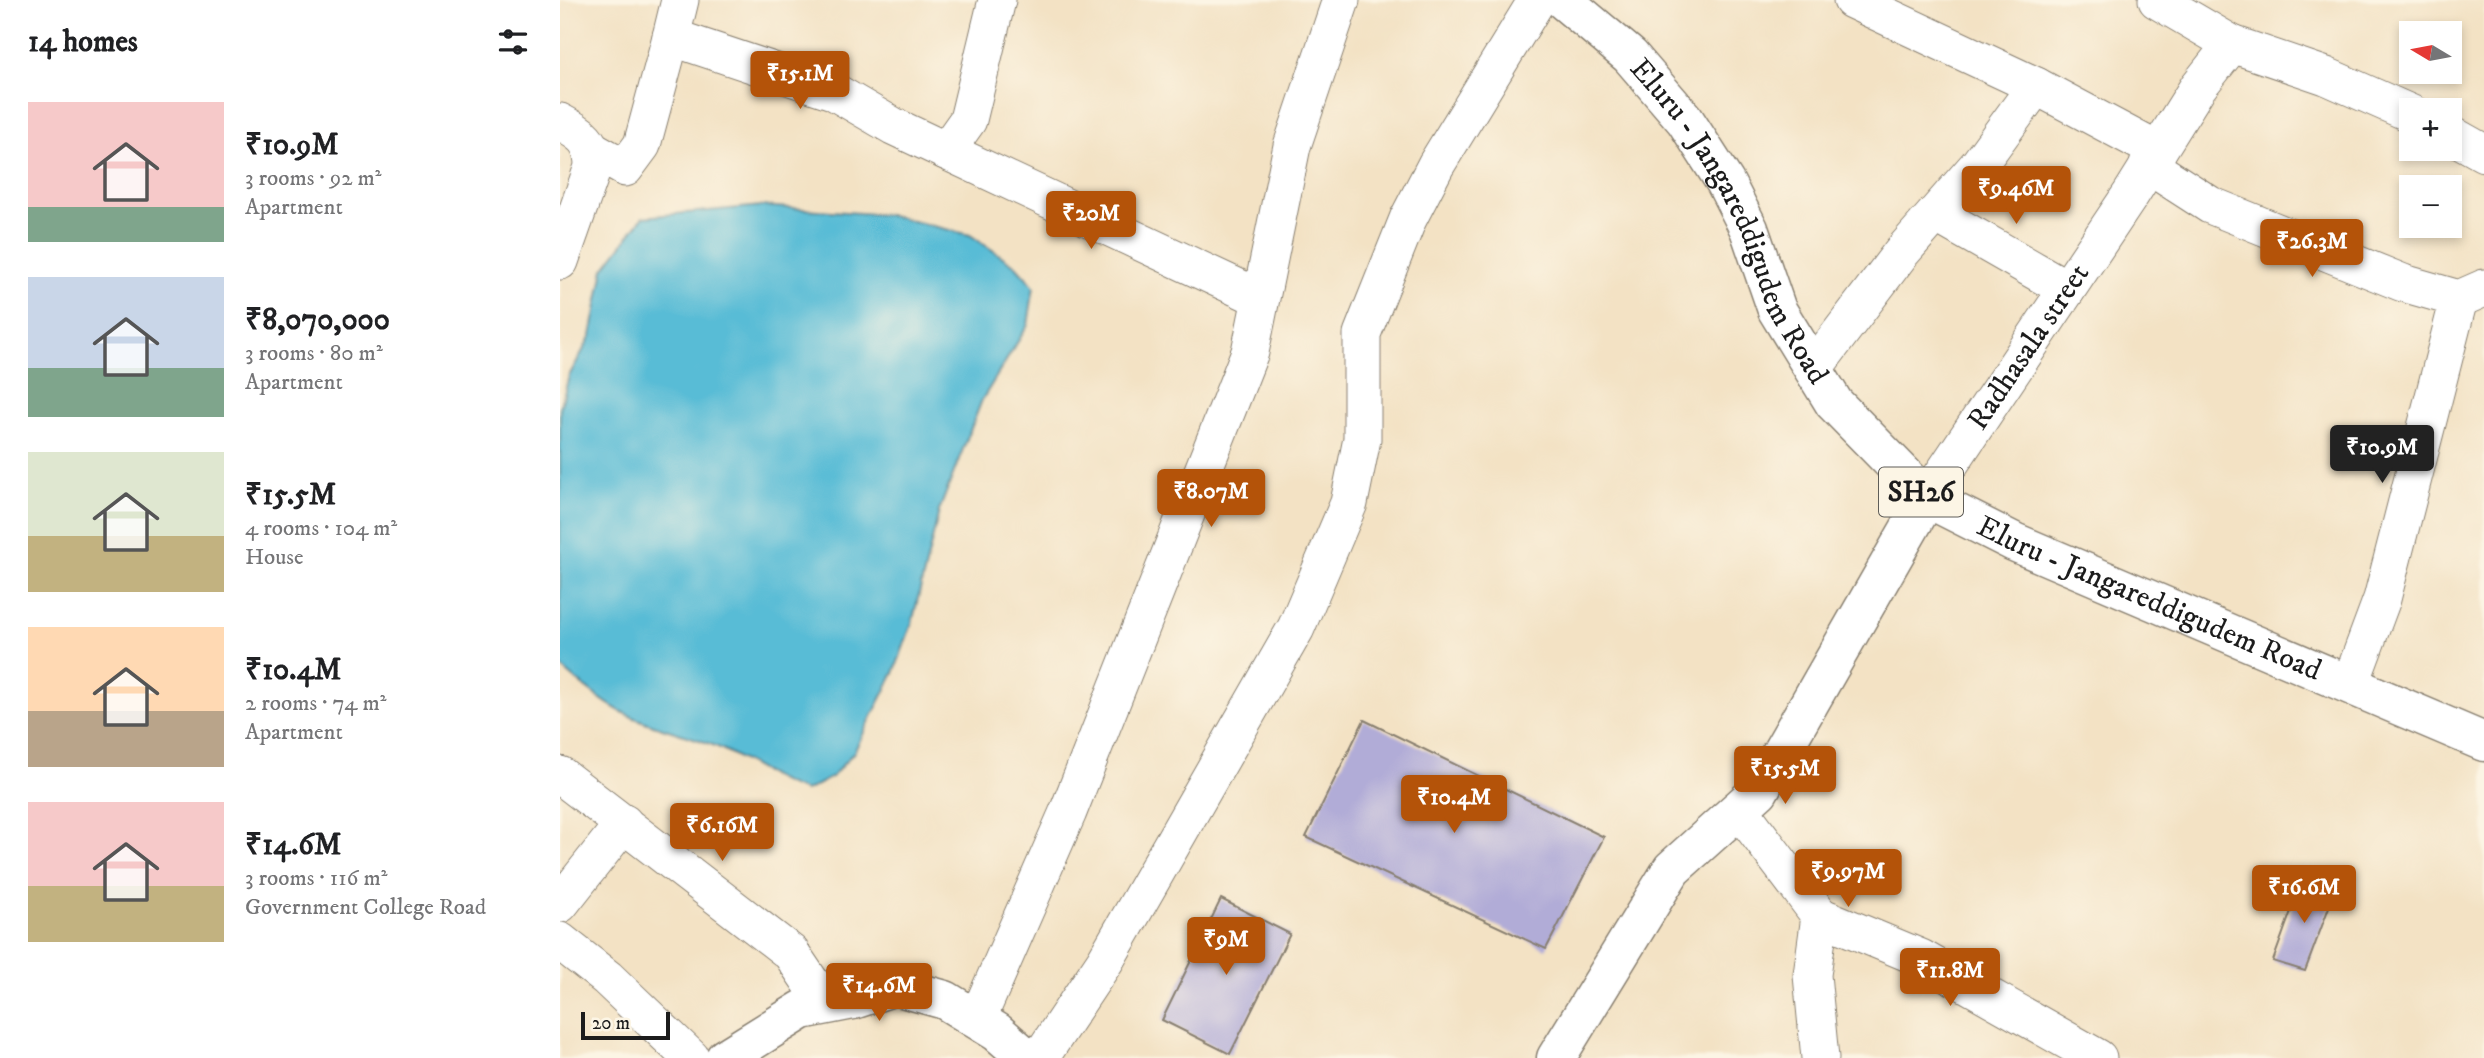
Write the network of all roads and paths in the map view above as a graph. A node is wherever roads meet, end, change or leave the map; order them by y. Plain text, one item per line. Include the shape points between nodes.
1 (680, 0) edge
2 (997, 0) edge
3 (1340, 0) edge
4 (1537, 0) edge
5 (1563, 0) edge
6 (1853, 0) edge
7 (2160, 1) edge
8 (671, 37) junction
9 (2232, 44) junction
10 (2036, 86) junction
11 (2399, 108) edge
12 (560, 122) edge
13 (2462, 141) edge
14 (593, 150) junction
15 (946, 150) junction
16 (2484, 153) edge
17 (2153, 158) junction
18 (1936, 214) junction
19 (560, 261) edge
20 (2067, 289) junction
21 (2471, 293) edge
22 (1260, 298) junction
23 (1812, 369) junction
24 (1927, 498) junction
25 (2350, 685) junction
26 (2484, 742) edge
27 (560, 775) edge
28 (1740, 810) junction
29 (624, 823) junction
30 (560, 904) edge
31 (1820, 916) junction
32 (560, 941) edge
33 (826, 1005) junction
34 (1002, 1044) edge
35 (691, 1058) edge
36 (725, 1058) edge
37 (1040, 1058) edge
38 (1556, 1058) edge
39 (1820, 1058) edge
40 (2098, 1058) edge

1 - 8 street
2 - 15 street via 968,120
3 - 22 street via 1292,146
4 - 37 street via 1436,165 1408,219 1362,334 1362,439 1349,503 1296,628 1112,949
5 - 23 main road, Eluru - Jangareddigudem Road / SH26 via 1630,56 1685,120 1743,217 1777,310
6 - 10 street
7 - 9 street
8 - 14 street via 642,145 625,169
8 - 15 street via 833,91 892,126
9 - 11 street via 2326,76
9 - 17 street, Radhasala street
10 - 17 street
10 - 18 street
12 - 14 street via 585,136
13 - 16 street
14 - 19 street via 593,167
15 - 22 street
17 - 20 street, Radhasala street
17 - 21 street via 2210,205 2403,283
18 - 20 street
18 - 23 street
20 - 24 street, Radhasala street
21 - 25 street via 2382,599
22 - 34 street via 1250,352 1233,398 1068,812
23 - 24 main road, Eluru - Jangareddigudem Road / SH26 via 1834,403
24 - 25 main road, Eluru - Jangareddigudem Road / SH26 via 2014,542
24 - 28 main road via 1798,727 1759,791
25 - 26 main road, Eluru - Jangareddigudem Road / SH26
27 - 29 street
28 - 31 street
28 - 38 main road via 1672,869
29 - 30 street
29 - 33 street via 792,953
31 - 39 street via 1812,975
31 - 40 street via 1921,958
32 - 35 street via 607,978
33 - 34 main road via 895,986 945,1000
33 - 36 main road via 802,1010

